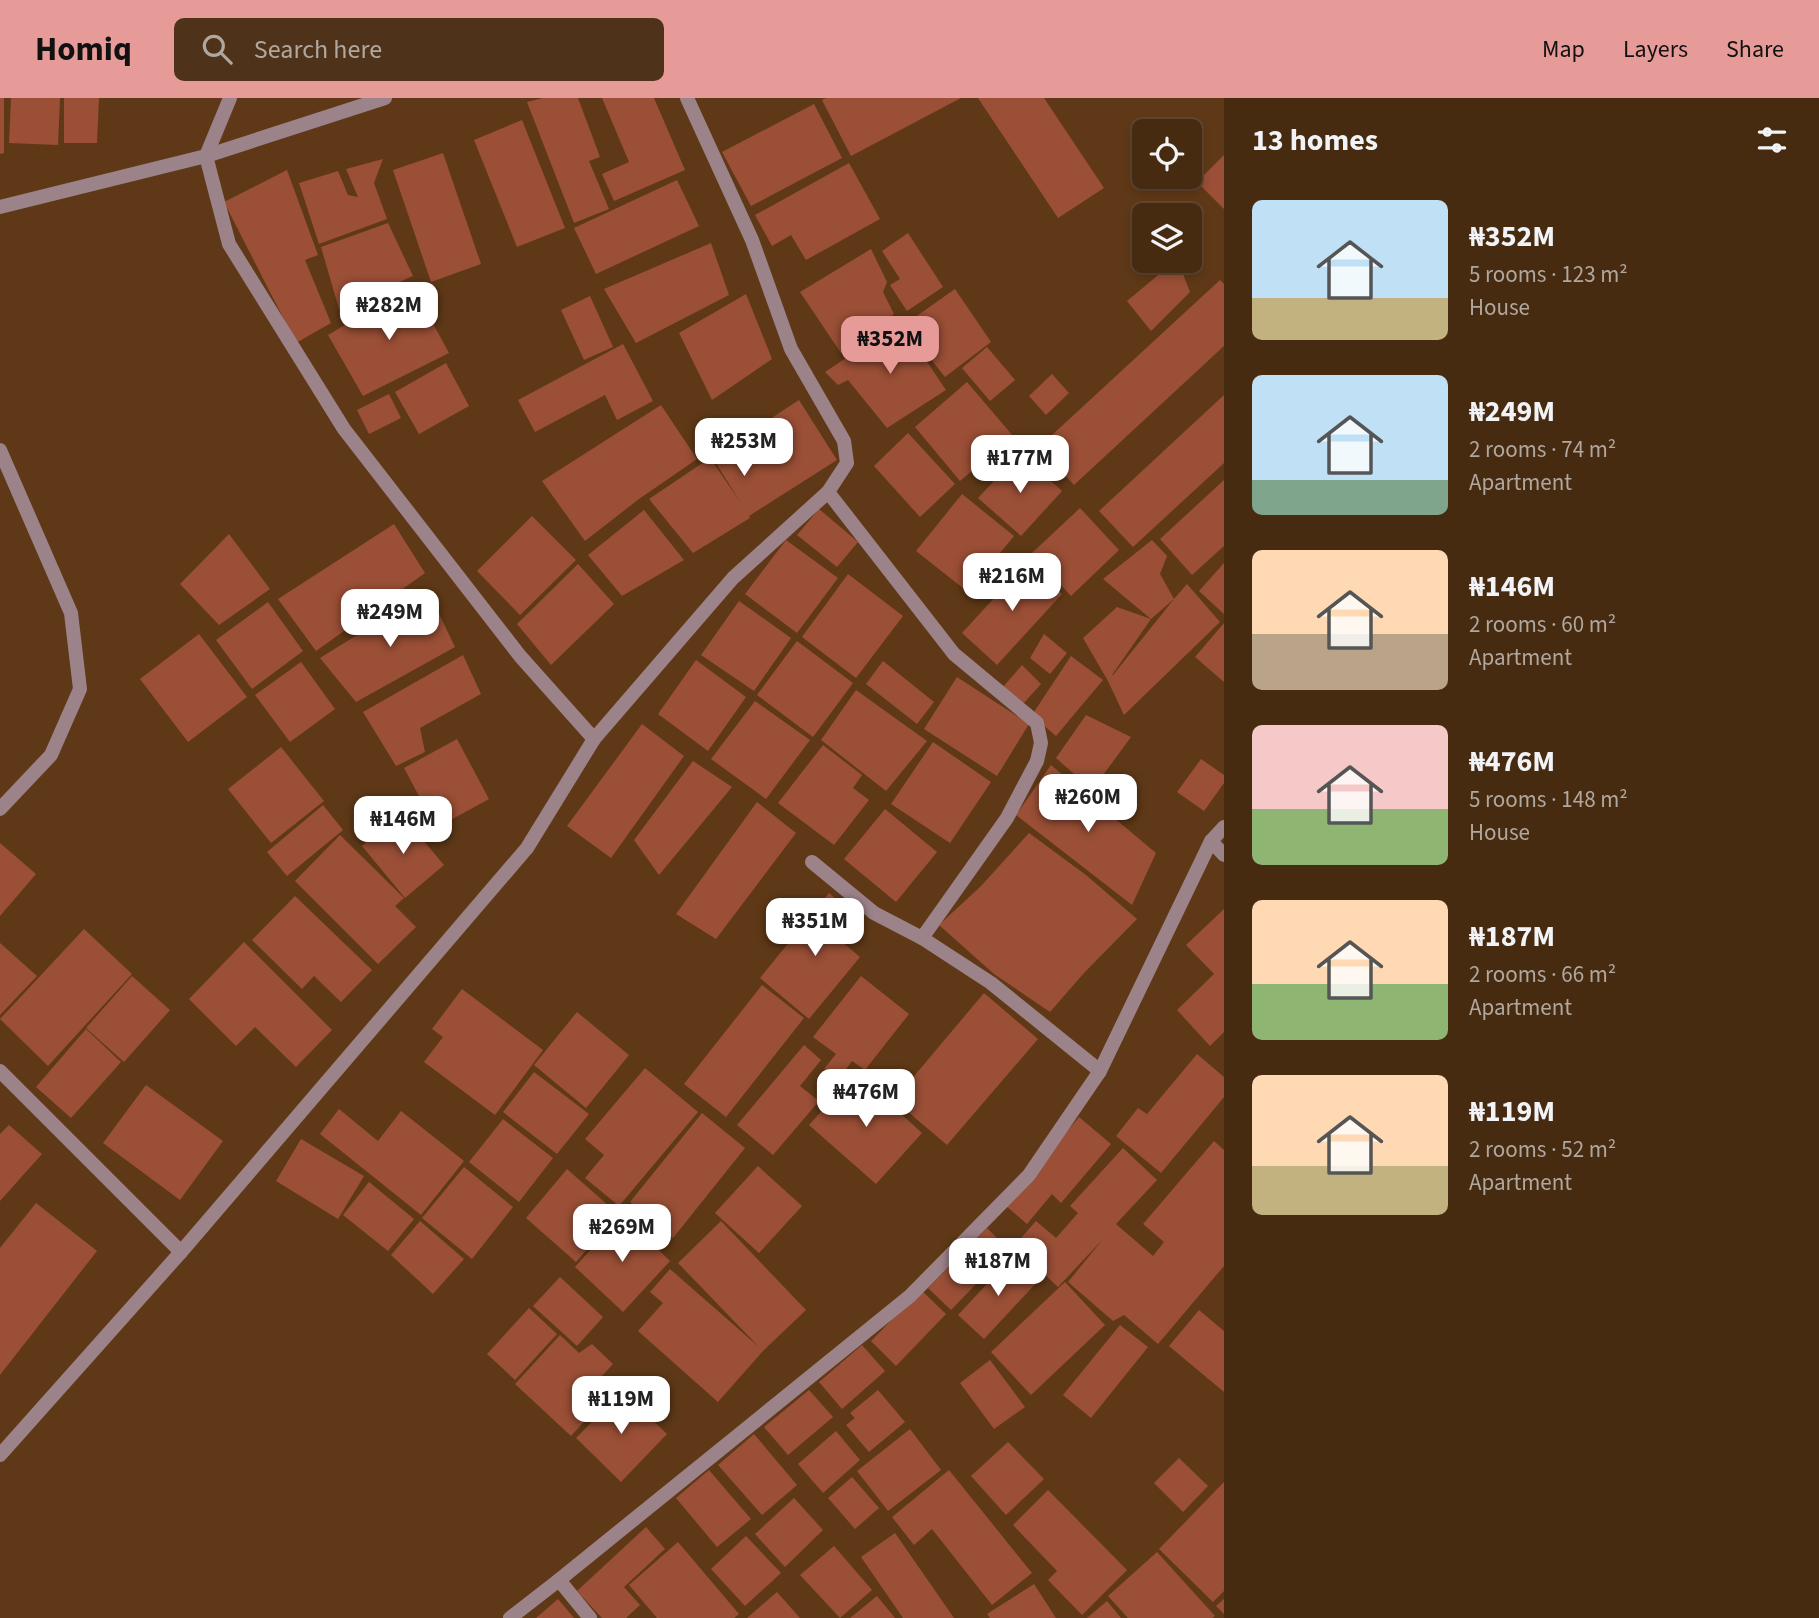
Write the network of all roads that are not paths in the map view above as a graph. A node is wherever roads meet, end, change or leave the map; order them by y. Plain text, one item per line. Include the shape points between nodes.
1 (230, 98) edge
2 (385, 98) edge
3 (687, 98) edge
4 (206, 156) junction
5 (0, 207) edge
6 (0, 450) edge
7 (828, 492) junction
8 (594, 739) junction
9 (0, 809) edge
10 (1224, 827) edge
11 (1211, 841) junction
12 (1224, 855) edge
13 (812, 862) dead end
14 (922, 938) junction
15 (0, 1071) edge
16 (1100, 1071) junction
17 (181, 1252) junction
18 (0, 1455) edge
19 (559, 1580) junction
20 (510, 1618) edge
21 (590, 1618) edge

1 - 4 street
2 - 4 street
3 - 7 street via 752,240 791,349 844,441 848,463
4 - 5 street
4 - 8 street via 229,244 344,429 520,656
6 - 9 street via 71,612 80,689 51,755
7 - 8 street via 733,578
7 - 14 street via 954,654 1037,723 1041,743 1037,761 1007,818
8 - 17 street via 527,848
10 - 11 street
11 - 12 street
11 - 16 street
13 - 14 street via 874,913
14 - 16 street via 991,983
15 - 17 street
16 - 19 street via 1029,1175 910,1296
17 - 18 street
19 - 20 street
19 - 21 street

